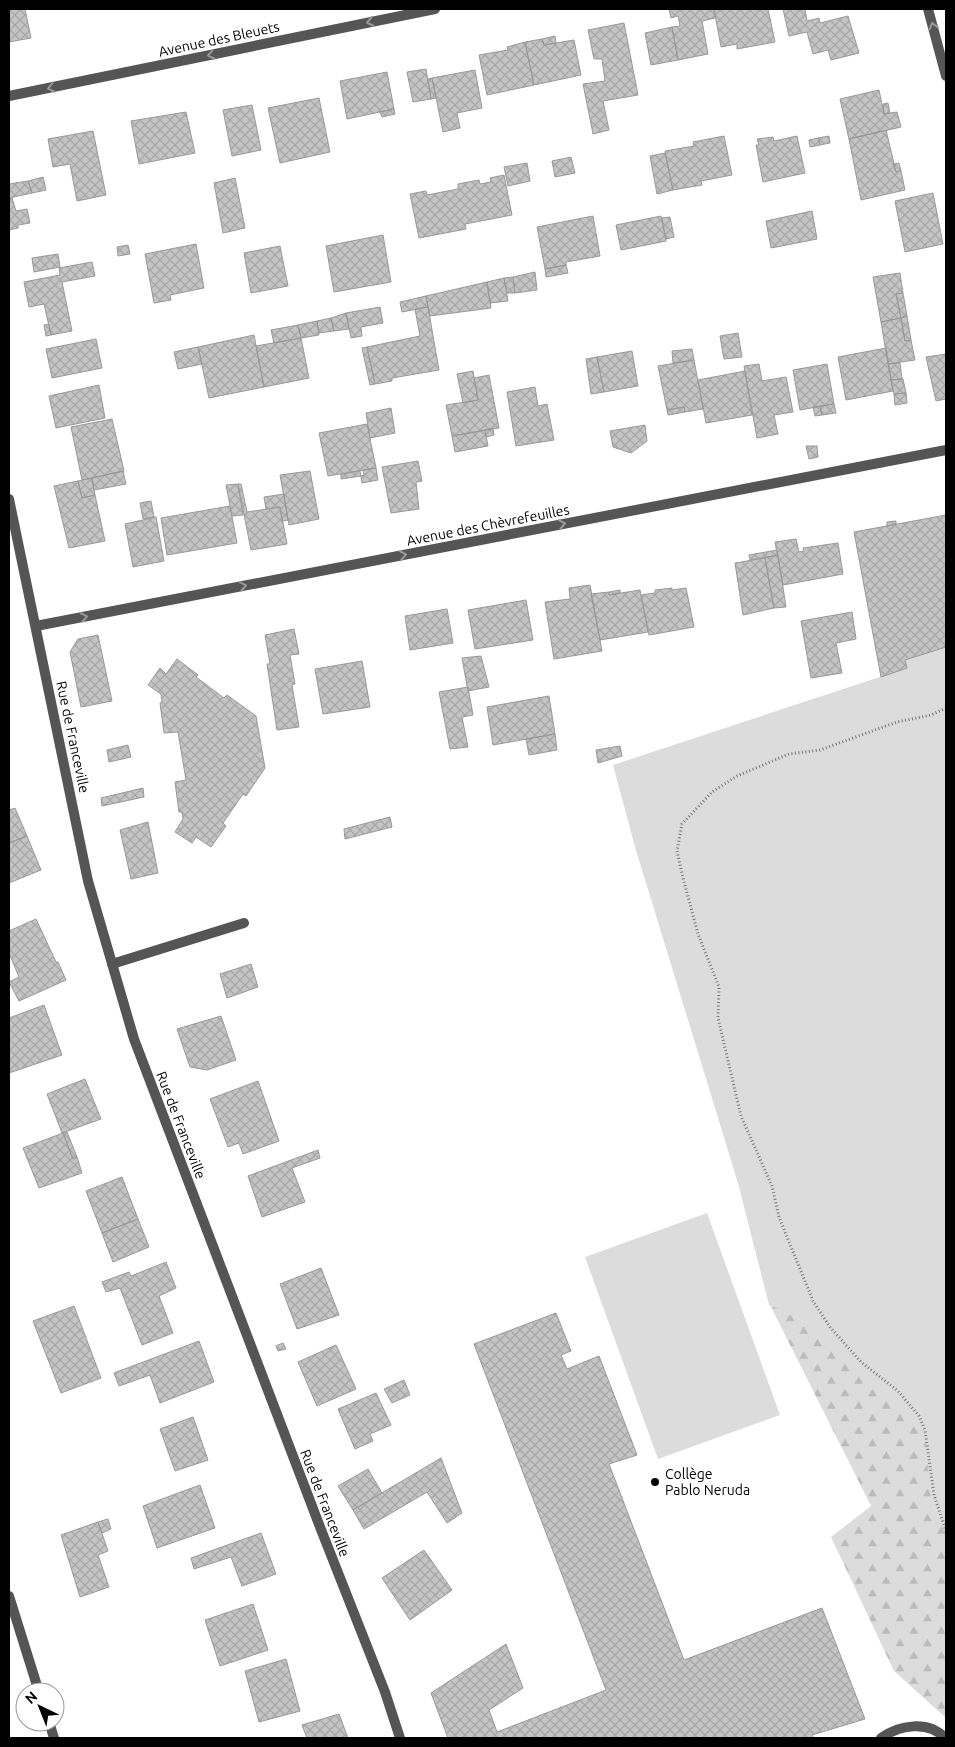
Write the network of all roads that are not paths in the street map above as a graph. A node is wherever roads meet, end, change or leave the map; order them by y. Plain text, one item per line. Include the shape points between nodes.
1 (435, 9) edge
2 (928, 9) edge
3 (946, 76) edge
4 (9, 96) edge
5 (946, 450) edge
6 (9, 499) edge
7 (36, 626) junction
8 (244, 923) dead end
9 (112, 964) junction
10 (9, 1596) edge
11 (36, 1682) edge
12 (400, 1738) edge
13 (881, 1738) edge
14 (945, 1738) edge

1 -> 4 street, Avenue des Bleuets
3 -> 2 street
7 -> 5 street, Avenue des Chèvrefeuilles
6 - 7 street, Rue de Franceville
7 - 9 street, Rue de Franceville via 88,881
8 - 9 street
9 - 12 street, Rue de Franceville via 134,1040
10 - 11 street
13 - 14 street via 891,1730 918,1725 939,1732

